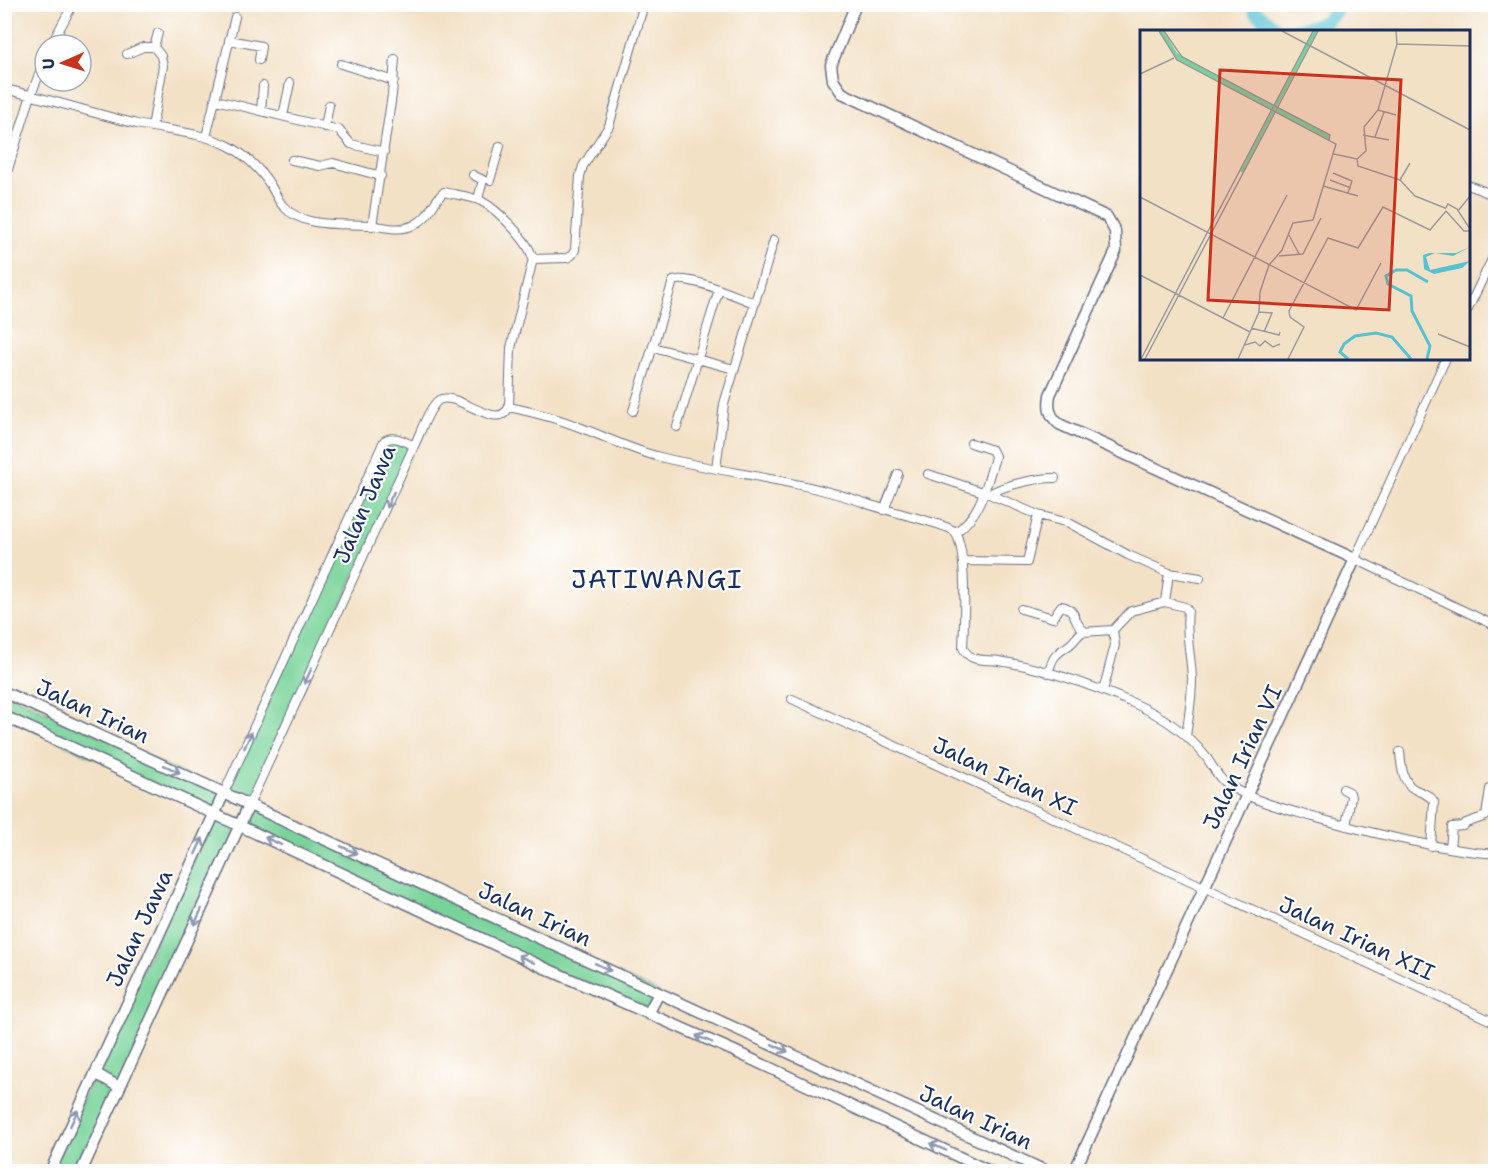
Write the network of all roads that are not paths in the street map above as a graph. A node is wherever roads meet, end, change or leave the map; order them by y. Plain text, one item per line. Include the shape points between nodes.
1 (73, 4) edge
2 (644, 4) edge
3 (856, 4) edge
4 (235, 17) dead end
5 (57, 33) edge
6 (158, 33) dead end
7 (229, 40) junction
8 (154, 47) junction
9 (127, 54) dead end
10 (395, 59) dead end
11 (259, 60) dead end
12 (340, 64) dead end
13 (394, 81) junction
14 (290, 83) dead end
15 (263, 86) dead end
16 (4, 89) edge
17 (32, 95) junction
18 (216, 100) junction
19 (329, 105) dead end
20 (261, 111) junction
21 (283, 117) junction
22 (152, 127) junction
23 (325, 127) junction
24 (206, 137) junction
25 (500, 146) dead end
26 (384, 152) junction
27 (292, 159) dead end
28 (473, 175) dead end
29 (381, 176) junction
30 (490, 180) junction
31 (4, 182) edge
32 (1470, 186) edge
33 (1496, 196) edge
34 (478, 200) junction
35 (372, 226) junction
36 (774, 240) dead end
37 (1496, 250) edge
38 (533, 259) junction
39 (719, 289) junction
40 (754, 303) junction
41 (1470, 305) edge
42 (652, 347) junction
43 (697, 359) junction
44 (1445, 360) edge
45 (734, 369) junction
46 (509, 407) junction
47 (633, 411) dead end
48 (677, 427) dead end
49 (970, 443) dead end
50 (414, 446) junction
51 (716, 469) junction
52 (898, 474) dead end
53 (928, 474) dead end
54 (1055, 478) dead end
55 (986, 493) junction
56 (884, 510) junction
57 (1038, 515) junction
58 (956, 532) junction
59 (1354, 559) junction
60 (963, 561) junction
61 (1169, 573) junction
62 (1200, 578) dead end
63 (1165, 603) junction
64 (1020, 609) dead end
65 (1496, 626) edge
66 (1113, 630) junction
67 (1084, 631) junction
68 (1048, 673) junction
69 (1103, 691) junction
70 (4, 692) edge
71 (792, 699) dead end
72 (4, 716) edge
73 (1186, 736) junction
74 (1400, 752) dead end
75 (1343, 789) dead end
76 (1496, 789) edge
77 (224, 793) junction
78 (1247, 795) junction
79 (249, 805) junction
80 (214, 813) junction
81 (240, 826) junction
82 (1346, 826) junction
83 (1431, 846) junction
84 (1450, 848) junction
85 (1496, 854) edge
86 (1204, 886) junction
87 (659, 993) junction
88 (648, 1014) junction
89 (1496, 1023) edge
90 (95, 1073) junction
91 (119, 1087) junction
92 (50, 1172) edge
93 (81, 1172) edge
94 (991, 1172) edge
95 (1048, 1172) edge
96 (1074, 1172) edge

1 - 5 street
2 - 38 street via 609,126 580,176 575,250 567,258
3 - 59 street via 831,65 833,80 842,93 1107,217 1115,231 1116,251 1050,395 1049,413 1054,420
4 - 7 street
6 - 8 street
7 - 11 street via 261,46
7 - 18 street
8 - 9 street
8 - 22 street via 163,66
10 - 13 street
12 - 13 street
13 - 26 street
14 - 21 street
15 - 20 street
16 - 17 street
17 - 22 street
17 - 31 street
18 - 20 street
18 - 24 street
19 - 23 street
20 - 21 street
21 - 23 street
22 - 24 street
23 - 26 street via 339,130 351,144
24 - 35 street via 240,153 268,181 283,206 299,217 318,223
25 - 30 street
26 - 29 street
27 - 29 street via 320,166 333,163
28 - 30 street
29 - 35 street
30 - 34 street
32 - 33 street
34 - 35 street via 444,192 428,216 413,226 396,230
34 - 38 street via 490,206 525,241
36 - 40 street
37 - 41 street
38 - 46 street via 511,348
39 - 40 street
39 - 42 street via 673,281
39 - 43 street
40 - 45 street
42 - 43 street
42 - 47 street
43 - 45 street
43 - 48 street
44 - 59 street, Jalan Irian VI
45 - 51 street via 724,404
46 - 50 street via 507,412 494,416 453,400 439,400
46 - 51 street via 577,426 641,452
49 - 55 street via 994,453
77 -> 50 street, Jalan Jawa via 384,441 395,438
50 -> 79 street, Jalan Jawa
51 - 56 street via 823,490
52 - 56 street
53 - 55 street
54 - 55 street
55 - 57 street
55 - 58 street via 972,519
56 - 58 street
57 - 60 street via 1027,562
57 - 61 street via 1083,529
58 - 60 street
59 - 65 street
59 - 78 street, Jalan Irian VI
60 - 68 street via 966,654 978,660
61 - 62 street
61 - 63 street
63 - 66 street via 1131,611
63 - 73 street via 1188,611 1186,631 1192,680
64 - 67 street via 1053,618 1061,606 1068,608
66 - 67 street
66 - 69 street via 1115,645
67 - 68 street via 1054,656
68 - 69 street
69 - 73 street via 1150,711
70 -> 77 street, Jalan Irian
71 - 86 street, Jalan Irian XI
72 - 80 street, Jalan Irian
73 - 78 street via 1224,782
74 - 83 street via 1409,785 1434,802
75 - 82 street via 1352,797
76 - 84 street via 1488,793 1486,816 1452,827
77 - 79 street, Jalan Irian
77 - 80 street, Jalan Jawa
78 - 82 street
78 - 86 street, Jalan Irian VI
79 - 81 street, Jalan Jawa
79 -> 87 street, Jalan Irian
80 - 81 street, Jalan Irian
90 -> 80 street, Jalan Jawa
88 -> 81 street, Jalan Irian
81 -> 91 street, Jalan Jawa
82 - 83 street
83 - 84 street
84 - 85 street
86 - 89 street, Jalan Irian XII
86 - 96 street, Jalan Irian VI
87 - 88 street
87 -> 95 street, Jalan Irian
94 -> 88 street, Jalan Irian
90 - 91 street
92 -> 90 street, Jalan Jawa
91 - 93 street, Jalan Jawa

